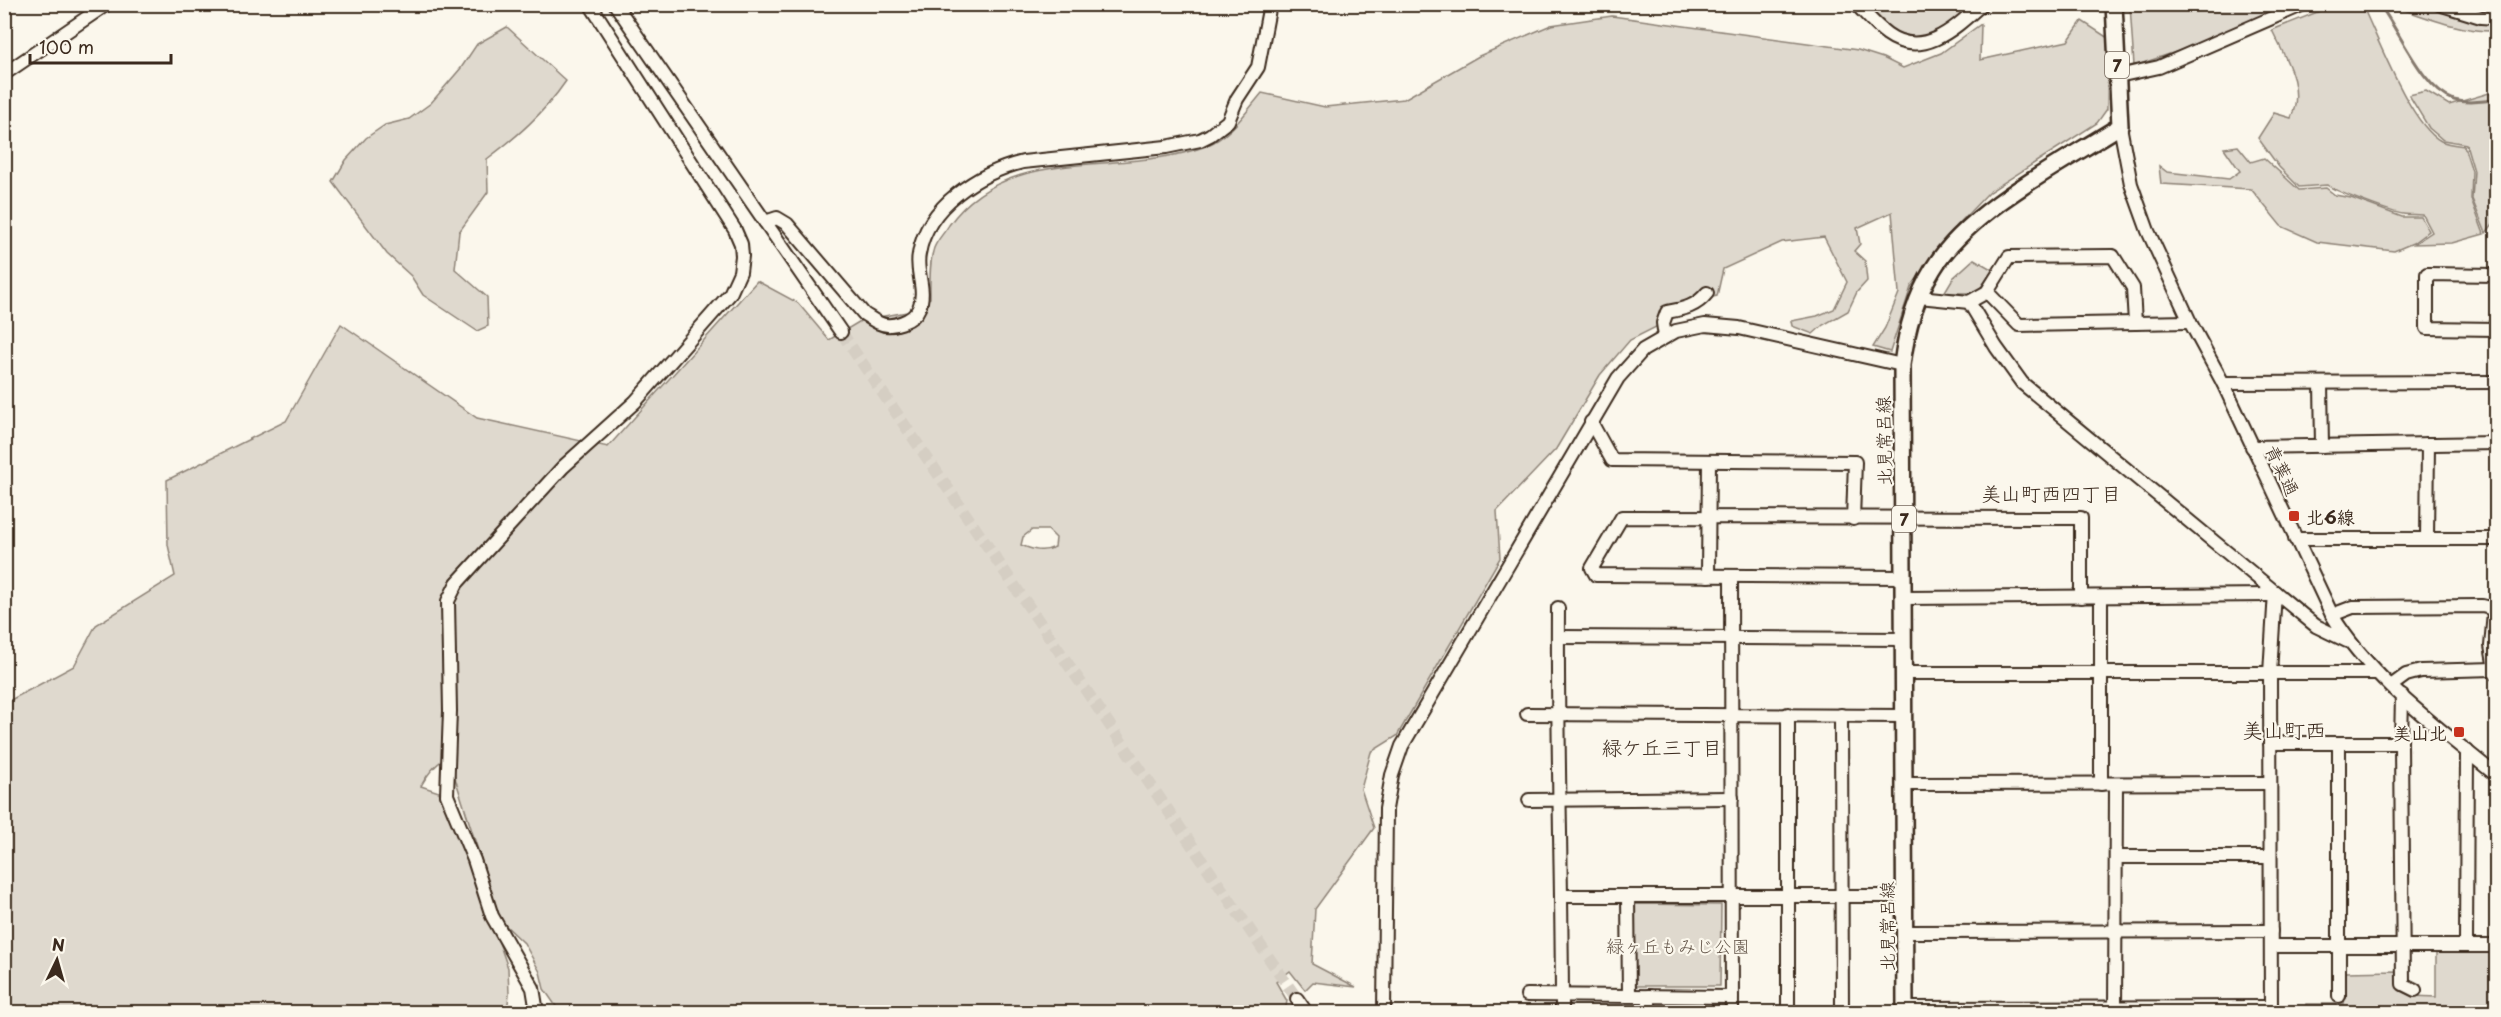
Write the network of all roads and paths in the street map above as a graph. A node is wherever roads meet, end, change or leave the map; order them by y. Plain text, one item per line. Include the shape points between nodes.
1 (107, 4) edge
2 (590, 4) edge
3 (615, 4) edge
4 (1270, 4) edge
5 (1856, 4) edge
6 (1982, 4) edge
7 (2114, 4) edge
8 (2304, 4) edge
9 (2439, 4) edge
10 (2496, 18) edge
11 (4, 74) edge
12 (2118, 76) junction
13 (2120, 126) junction
14 (765, 222) junction
15 (2496, 275) edge
16 (1988, 292) junction
17 (1707, 293) dead end
18 (1919, 297) junction
19 (1969, 302) junction
20 (2190, 322) junction
21 (2135, 323) junction
22 (2496, 329) edge
23 (841, 332) tunnel mouth
24 (1665, 337) junction
25 (1902, 364) junction
26 (2496, 382) edge
27 (2223, 383) junction
28 (2321, 383) junction
29 (1591, 422) junction
30 (2496, 443) edge
31 (2428, 444) junction
32 (2322, 446) junction
33 (2252, 447) junction
34 (1709, 461) junction
35 (1708, 517) junction
36 (1853, 519) junction
37 (1904, 519) junction
38 (2295, 539) junction
39 (2427, 539) junction
40 (2496, 539) edge
41 (1708, 576) junction
42 (1731, 576) junction
43 (1904, 577) junction
44 (2274, 594) junction
45 (2081, 597) junction
46 (2101, 597) junction
47 (1904, 598) junction
48 (1558, 608) dead end
49 (2332, 615) junction
50 (1558, 637) junction
51 (1731, 638) junction
52 (1904, 639) junction
53 (2348, 642) junction
54 (2495, 671) edge
55 (1905, 673) junction
56 (2101, 673) junction
57 (2270, 673) junction
58 (2377, 673) junction
59 (2391, 686) junction
60 (2402, 696) junction
61 (1527, 714) dead end
62 (1732, 714) junction
63 (1788, 714) junction
64 (1559, 715) junction
65 (1841, 715) junction
66 (1905, 716) junction
67 (2270, 743) junction
68 (2401, 743) junction
69 (2339, 744) junction
70 (2467, 751) junction
71 (2495, 769) edge
72 (2270, 783) junction
73 (1905, 784) junction
74 (2101, 784) junction
75 (2116, 784) junction
76 (1732, 798) junction
77 (1528, 800) dead end
78 (1558, 800) junction
79 (2116, 857) junction
80 (2270, 857) junction
81 (1788, 895) junction
82 (1562, 896) junction
83 (1628, 896) junction
84 (1733, 896) junction
85 (1841, 896) junction
86 (1905, 896) junction
87 (2271, 931) junction
88 (1905, 932) junction
89 (2115, 932) junction
90 (2401, 945) junction
91 (2466, 945) junction
92 (2272, 946) junction
93 (2339, 946) junction
94 (2496, 946) edge
95 (2415, 990) dead end
96 (1527, 995) dead end
97 (1562, 996) junction
98 (1629, 996) junction
99 (1648, 996) junction
100 (2339, 996) dead end
101 (1732, 997) junction
102 (1297, 999) tunnel mouth
103 (1905, 1010) edge
104 (2115, 1010) edge
105 (2271, 1010) edge
106 (537, 1012) edge
107 (1306, 1012) edge
108 (1384, 1012) edge
109 (1562, 1012) edge
110 (1649, 1012) edge
111 (1732, 1012) edge
112 (1788, 1012) edge
113 (1842, 1012) edge

1 - 11 street
2 - 106 street via 735,230 742,256 730,294 634,402 563,467 508,526 457,583 448,601 447,795 492,916 533,988
3 - 14 street
4 - 14 street via 1258,67 1219,129 1200,140 1166,147 1023,162 978,180 948,202 924,235 918,256 923,285 920,308 899,323 880,324 864,314 787,225 777,218
5 - 6 street via 1888,34 1912,44 1943,37
7 - 12 main road, 7
8 - 12 street via 2159,67
9 - 10 street
12 - 13 main road, 7
13 - 18 main road, 北見常呂線 / 7 via 1977,220 1947,250
13 - 20 street, 青葉通 via 2131,184
14 - 23 street
15 - 22 street via 2427,274 2427,328
16 - 19 street
16 - 21 street via 2019,325
16 - 21 street via 2008,257 2113,256 2133,288
17 - 24 street via 1688,308 1667,312 1663,323
18 - 19 street
18 - 25 main road, 北見常呂線 / 7
19 - 44 street via 2022,383
20 - 21 street
20 - 27 street, 青葉通
24 - 25 street via 1705,325 1739,327
24 - 29 street via 1642,350 1617,378
25 - 37 main road, 北見常呂線 / 7
26 - 28 street
27 - 28 street
27 - 33 street, 青葉通
28 - 32 street
29 - 34 street via 1612,460
29 - 108 street via 1402,746 1386,808
30 - 31 street
31 - 32 street
31 - 39 street
32 - 33 street
33 - 38 street, 青葉通
34 - 35 street
34 - 36 street via 1855,462
35 - 36 street
35 - 41 street
35 - 41 street via 1622,517 1592,568 1596,575
36 - 37 street
37 - 43 main road, 北見常呂線 / 7
37 - 45 street via 2081,518
38 - 39 street
38 - 49 street, 青葉通
39 - 40 street
41 - 42 street
42 - 43 street
42 - 51 street
43 - 47 main road, 北見常呂線 / 7
44 - 46 street
44 - 53 street via 2316,626
44 - 57 street
45 - 46 street
45 - 47 street
46 - 56 street
47 - 52 main road, 北見常呂線 / 7
48 - 50 street
49 - 53 street, 青葉通
49 - 54 street via 2353,607 2490,608 2494,613 2491,646
50 - 51 street
50 - 64 street
51 - 52 street
51 - 62 street
52 - 55 main road, 北見常呂線 / 7
53 - 58 street, 青葉通
54 - 59 street via 2421,671 2406,675
55 - 56 street
55 - 66 main road, 北見常呂線 / 7
56 - 57 street
56 - 74 street
57 - 58 street
57 - 67 street
58 - 59 street, 青葉通
59 - 60 street, 青葉通
60 - 68 street
60 - 70 street, 青葉通
61 - 64 street
62 - 63 street
62 - 64 street
62 - 76 street
63 - 65 street
63 - 81 street
64 - 78 street
65 - 66 street
65 - 85 street
66 - 73 main road, 北見常呂線 / 7
67 - 69 street
67 - 72 street
68 - 69 street
68 - 90 street
69 - 93 street
70 - 71 street, 青葉通
70 - 91 street
72 - 75 street
72 - 80 street
73 - 74 street
73 - 86 main road, 北見常呂線 / 7
74 - 75 street
75 - 79 street
76 - 78 street
76 - 84 street
77 - 78 street
78 - 82 street
79 - 80 street
79 - 89 street
80 - 87 street
81 - 84 street
81 - 85 street
81 - 112 street
82 - 83 street
82 - 97 street
83 - 84 street
83 - 98 street
84 - 101 street
85 - 86 street
85 - 113 street
86 - 88 main road, 北見常呂線 / 7
87 - 89 street
87 - 92 street
88 - 89 street
88 - 103 main road, 北見常呂線 / 7
89 - 104 street
90 - 91 street
90 - 93 street
90 - 95 street via 2403,984
91 - 94 street
92 - 93 street
92 - 105 street
93 - 100 street
96 - 97 street
97 - 98 street
97 - 109 street
98 - 99 street
99 - 101 street
99 - 110 street
101 - 111 street
102 - 107 street
103 - 104 street
104 - 105 street

